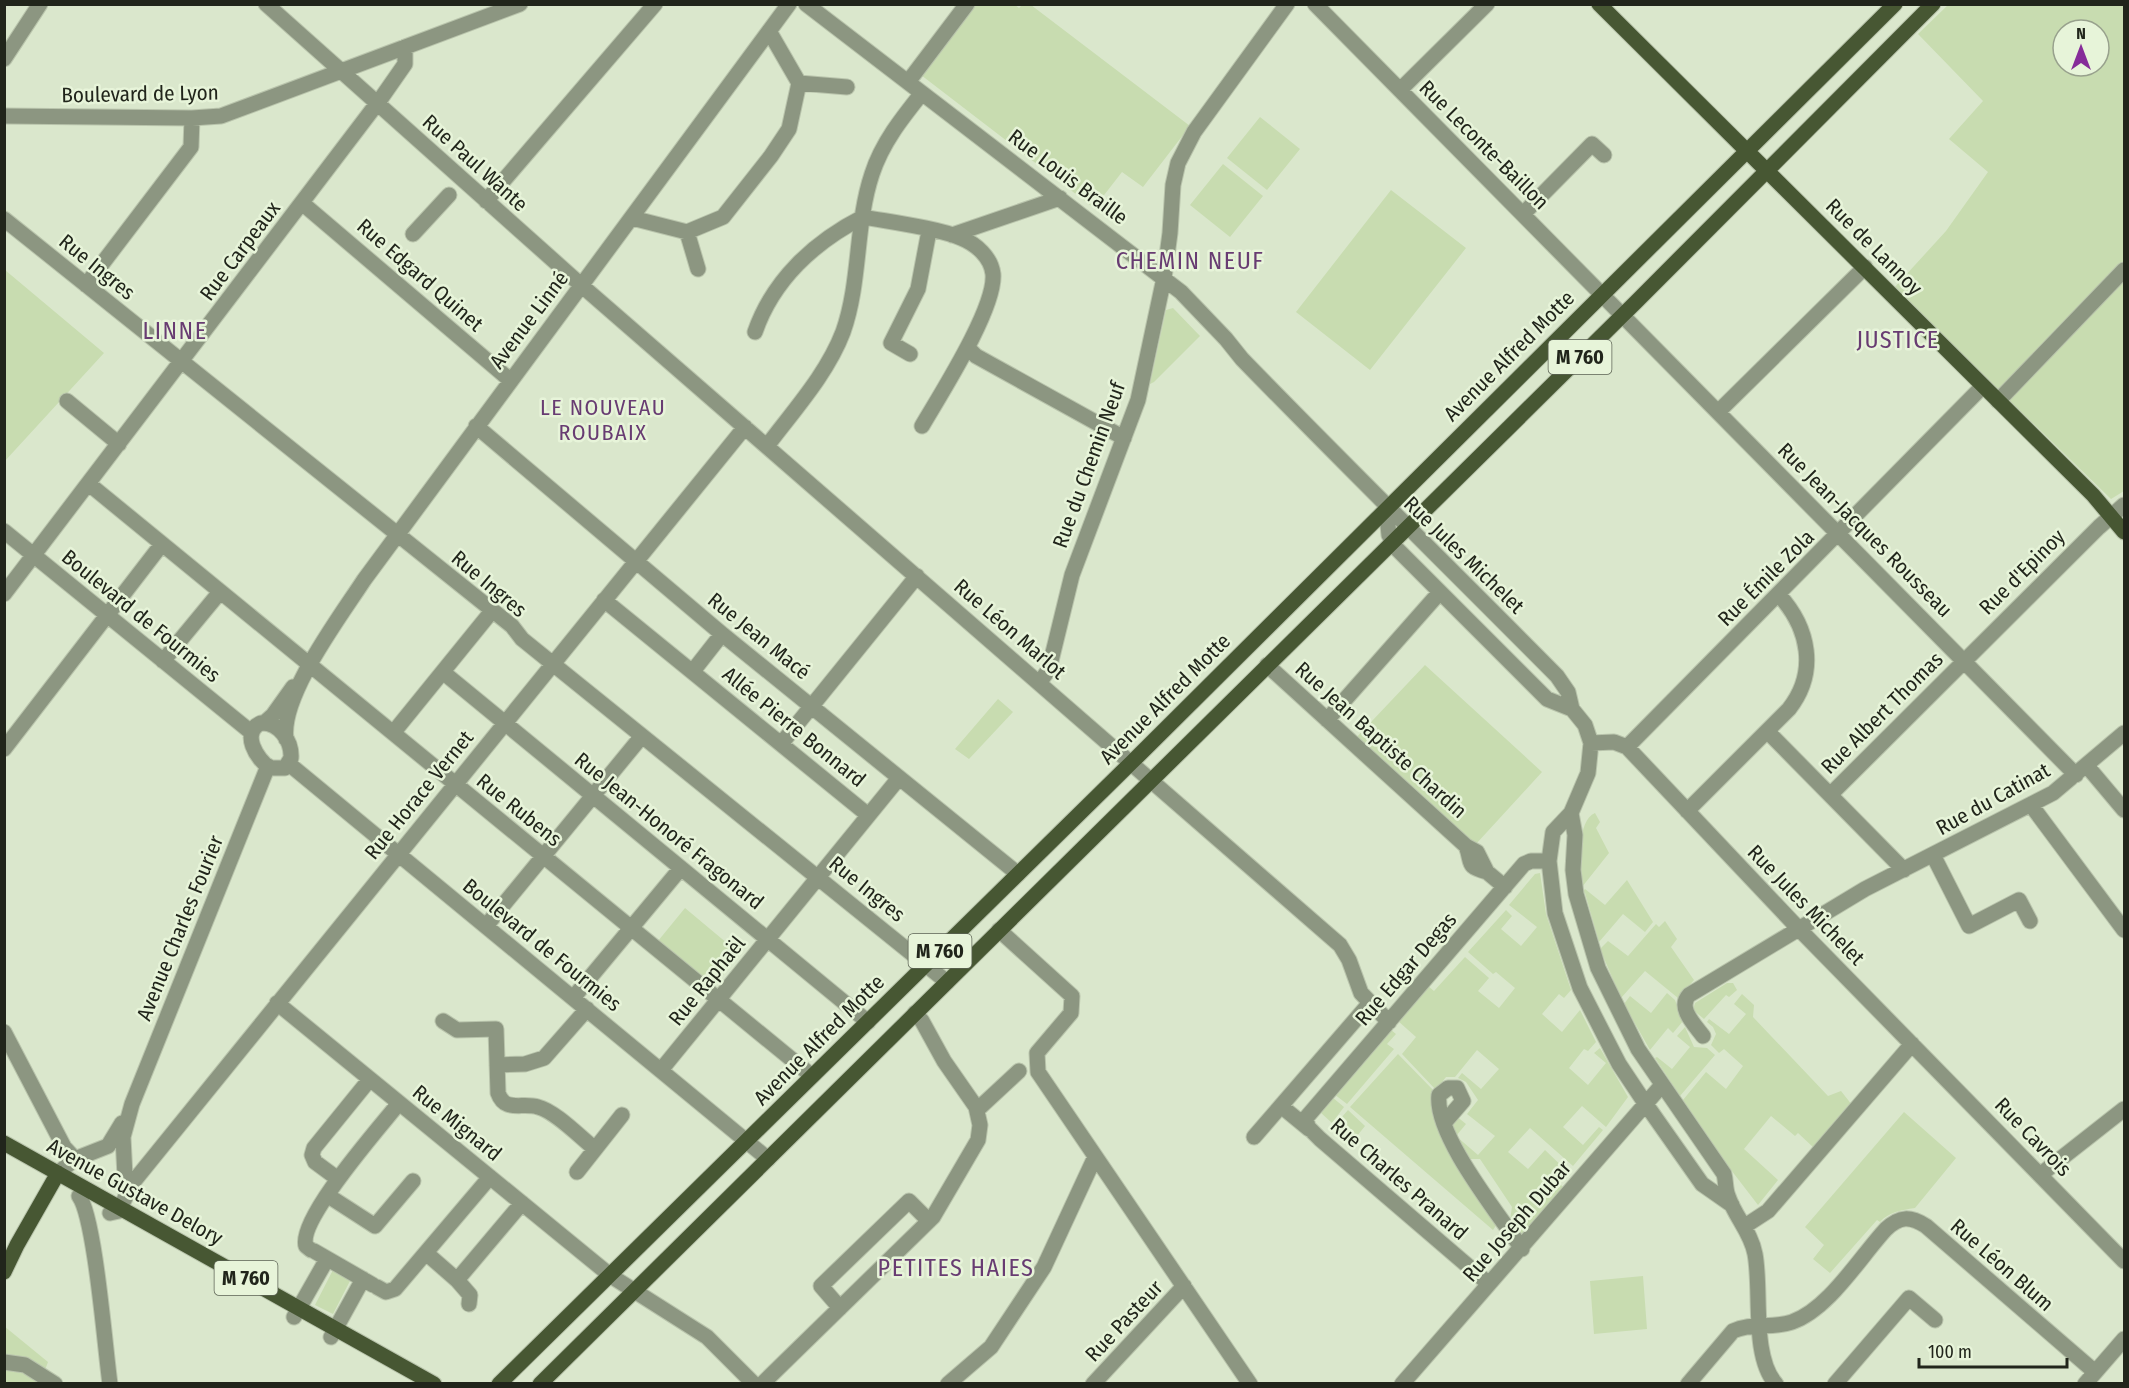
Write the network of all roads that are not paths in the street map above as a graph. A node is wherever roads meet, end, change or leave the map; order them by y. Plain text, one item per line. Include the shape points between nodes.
1 (40, 4) edge
2 (266, 4) edge
3 (520, 4) edge
4 (655, 4) edge
5 (789, 4) edge
6 (806, 4) edge
7 (967, 4) edge
8 (1287, 4) edge
9 (1315, 4) edge
10 (1599, 4) edge
11 (1895, 4) edge
12 (1933, 4) edge
13 (1478, 8) edge
14 (769, 31) junction
15 (405, 48) junction
16 (4, 59) edge
17 (340, 72) junction
18 (908, 82) junction
19 (799, 83) junction
20 (847, 87) dead end
21 (1400, 90) junction
22 (922, 93) junction
23 (377, 105) junction
24 (4, 116) edge
25 (192, 118) junction
26 (1747, 150) junction
27 (1604, 155) dead end
28 (1766, 169) junction
29 (456, 187) junction
30 (1060, 198) junction
31 (486, 201) junction
32 (302, 203) junction
33 (1523, 214) junction
34 (863, 216) junction
35 (632, 218) junction
36 (4, 219) edge
37 (929, 231) junction
38 (687, 232) junction
39 (413, 234) dead end
40 (952, 235) junction
41 (1865, 267) junction
42 (698, 269) dead end
43 (2124, 270) edge
44 (1164, 278) junction
45 (87, 285) junction
46 (581, 285) junction
47 (1602, 294) junction
48 (1623, 315) junction
49 (755, 332) dead end
50 (969, 349) junction
51 (910, 354) dead end
52 (181, 362) junction
53 (510, 380) junction
54 (1983, 386) junction
55 (67, 401) dead end
56 (1998, 401) junction
57 (1718, 412) junction
58 (477, 426) junction
59 (922, 426) dead end
60 (745, 427) junction
61 (1124, 438) junction
62 (119, 444) junction
63 (767, 446) junction
64 (89, 484) junction
65 (2124, 506) edge
66 (1386, 507) junction
67 (2118, 523) edge
68 (1409, 526) junction
69 (4, 531) edge
70 (1839, 534) junction
71 (396, 535) junction
72 (1393, 542) junction
73 (162, 543) junction
74 (34, 556) junction
75 (636, 561) junction
76 (917, 576) junction
77 (220, 592) junction
78 (1440, 592) junction
79 (4, 594) edge
80 (1779, 595) junction
81 (604, 600) junction
82 (492, 611) junction
83 (106, 615) junction
84 (722, 634) junction
85 (1963, 660) junction
86 (163, 661) junction
87 (552, 663) junction
88 (1267, 665) junction
89 (310, 666) junction
90 (693, 671) junction
91 (444, 673) junction
92 (1040, 682) junction
93 (811, 706) junction
94 (1572, 709) junction
95 (1328, 720) junction
96 (264, 723) junction
97 (504, 723) junction
98 (1767, 731) junction
99 (252, 733) junction
100 (393, 733) junction
101 (2124, 733) edge
102 (642, 736) junction
103 (286, 740) junction
104 (1591, 743) junction
105 (782, 744) junction
106 (1627, 747) junction
107 (4, 749) edge
108 (1132, 762) junction
109 (289, 764) junction
110 (268, 766) junction
111 (2082, 770) junction
112 (898, 778) junction
113 (1151, 779) junction
114 (454, 784) junction
115 (1830, 795) junction
116 (593, 796) junction
117 (2031, 805) junction
118 (2124, 810) edge
119 (1687, 811) junction
120 (1571, 813) junction
121 (868, 815) junction
122 (398, 854) junction
123 (1933, 855) junction
124 (543, 856) junction
125 (1549, 861) junction
126 (681, 868) junction
127 (1904, 870) junction
128 (1018, 874) junction
129 (819, 877) junction
130 (1505, 887) junction
131 (2030, 921) dead end
132 (486, 926) junction
133 (631, 928) junction
134 (1799, 929) junction
135 (999, 930) junction
136 (2124, 930) edge
137 (768, 939) junction
138 (927, 964) junction
139 (947, 981) junction
140 (573, 998) junction
141 (719, 1000) junction
142 (277, 1003) junction
143 (1369, 1004) junction
144 (587, 1009) junction
145 (915, 1013) junction
146 (443, 1021) dead end
147 (868, 1022) junction
148 (1389, 1022) junction
149 (4, 1032) edge
150 (1703, 1036) dead end
151 (1911, 1043) junction
152 (497, 1065) junction
153 (661, 1070) junction
154 (1019, 1071) dead end
155 (813, 1076) junction
156 (370, 1079) junction
157 (1662, 1085) junction
158 (399, 1103) junction
159 (1645, 1103) junction
160 (132, 1104) junction
161 (1281, 1106) junction
162 (2124, 1109) edge
163 (977, 1110) junction
164 (622, 1115) dead end
165 (1444, 1123) dead end
166 (1308, 1125) junction
167 (1254, 1137) dead end
168 (747, 1140) junction
169 (4, 1143) edge
170 (595, 1149) junction
171 (4, 1154) edge
172 (1095, 1157) junction
173 (75, 1159) junction
174 (768, 1159) junction
175 (577, 1172) dead end
176 (2040, 1175) junction
177 (55, 1177) junction
178 (490, 1177) junction
179 (338, 1179) junction
180 (413, 1181) dead end
181 (126, 1191) junction
182 (327, 1195) junction
183 (79, 1196) junction
184 (522, 1203) junction
185 (1732, 1205) junction
186 (112, 1209) junction
187 (930, 1221) junction
188 (1745, 1226) junction
189 (92, 1246) junction
190 (1522, 1248) junction
191 (317, 1253) junction
192 (426, 1253) junction
193 (2124, 1261) edge
194 (4, 1272) edge
195 (611, 1276) junction
196 (457, 1280) junction
197 (371, 1284) junction
198 (1489, 1284) junction
199 (1184, 1286) junction
200 (636, 1292) junction
201 (469, 1304) dead end
202 (840, 1308) junction
203 (297, 1312) junction
204 (1935, 1320) dead end
205 (1761, 1326) junction
206 (333, 1333) junction
207 (2124, 1339) edge
208 (4, 1362) edge
209 (2090, 1378) edge
210 (55, 1383) edge
211 (110, 1383) edge
212 (415, 1383) edge
213 (435, 1383) edge
214 (499, 1383) edge
215 (540, 1383) edge
216 (754, 1383) edge
217 (762, 1383) edge
218 (948, 1383) edge
219 (1093, 1383) edge
220 (1250, 1383) edge
221 (1402, 1383) edge
222 (1688, 1383) edge
223 (1776, 1383) edge
224 (1836, 1383) edge

1 - 16 street
2 - 17 street, Rue Paul Wante
3 - 15 street, Boulevard de Lyon
4 - 31 street
5 - 14 street, Avenue Linné
6 - 18 street, Rue Louis Braille
7 - 18 street
8 - 44 street, Rue du Chemin Neuf via 1182,154 1174,178
9 - 21 street, Rue Leconte-Baillon
10 - 26 main road, Rue de Lannoy
11 - 26 main road, M 760
12 - 28 main road, M 760
13 - 21 street
14 - 19 street
14 - 35 street, Avenue Linné
15 - 17 street, Boulevard de Lyon
15 - 23 street, Rue Carpeaux via 405,64
17 - 23 street, Rue Paul Wante
17 - 25 street, Boulevard de Lyon via 225,114
18 - 22 street, Rue Louis Braille
19 - 20 street
19 - 38 street via 789,129 771,156 723,216
21 - 33 street, Rue Leconte-Baillon
22 - 30 street, Rue Louis Braille
22 - 34 street via 882,150
23 - 29 street, Rue Paul Wante
23 - 32 street, Rue Carpeaux
24 - 25 street, Boulevard de Lyon
25 - 45 street via 191,147
26 - 28 main road, Rue de Lannoy
26 - 47 main road, Avenue Alfred Motte / M 760
27 - 33 street via 1592,144
28 - 41 main road, Rue de Lannoy
28 - 48 main road, M 760
29 - 31 street, Rue Paul Wante
29 - 39 street
30 - 40 street
30 - 44 street, Rue Louis Braille
31 - 46 street, Rue Paul Wante
32 - 52 street, Rue Carpeaux
32 - 53 street, Rue Edgard Quinet
33 - 47 street, Rue Leconte-Baillon
34 - 37 street
34 - 49 street via 796,264 766,303
34 - 63 street via 852,299 840,338 823,372
35 - 38 street
35 - 46 street, Avenue Linné
36 - 45 street, Rue Ingres
37 - 40 street
37 - 51 street via 918,289 891,343
38 - 42 street
40 - 50 street via 983,253 992,271 990,294
41 - 54 main road, Rue de Lannoy
41 - 57 street
43 - 56 street
44 - 61 street, Rue du Chemin Neuf via 1138,400
44 - 66 street, Rue Louis Braille
45 - 52 street, Rue Ingres
46 - 53 street, Avenue Linné
46 - 60 street, Rue Léon Marlot
47 - 48 street, Rue Leconte-Baillon
47 - 66 main road, Avenue Alfred Motte / M 760
48 - 57 street, Rue Jean-Jacques Rousseau
48 - 68 main road, M 760
50 - 59 street
50 - 61 street
52 - 62 street, Rue Carpeaux
52 - 71 street, Rue Ingres
53 - 58 street, Avenue Linné
54 - 56 main road, Rue de Lannoy
54 - 70 street, Rue Émile Zola
55 - 62 street
56 - 67 main road, Rue de Lannoy
57 - 70 street, Rue Jean-Jacques Rousseau
58 - 71 street, Avenue Linné
58 - 75 street, Rue Jean Macé
60 - 63 street, Rue Léon Marlot
60 - 75 street, Rue Horace Vernet
61 - 92 street, Rue du Chemin Neuf via 1072,575 1049,669
62 - 64 street, Rue Carpeaux
63 - 76 street, Rue Léon Marlot
64 - 73 street, Rue Rubens
64 - 74 street, Rue Carpeaux
65 - 67 street, Rue d'Epinoy
66 - 68 street, Rue Jules Michelet
66 - 72 street, Rue Jules Michelet
66 - 108 main road, Avenue Alfred Motte / M 760
67 - 85 street, Rue d'Epinoy
68 - 72 main road, M 760
68 - 94 street, Rue Jules Michelet via 1557,676 1568,692
69 - 74 street, Boulevard de Fourmies
70 - 80 street, Rue Émile Zola
70 - 85 street, Rue Jean-Jacques Rousseau
71 - 82 street, Rue Ingres
71 - 89 street, Avenue Linné
72 - 78 street, Rue Jules Michelet
72 - 88 main road, M 760
73 - 77 street, Rue Rubens
73 - 83 street
74 - 79 street, Rue Carpeaux
74 - 83 street, Boulevard de Fourmies
75 - 81 street, Rue Horace Vernet
75 - 84 street, Rue Jean Macé
76 - 92 street, Rue Léon Marlot
76 - 93 street
77 - 86 street
77 - 89 street, Rue Rubens
78 - 94 street, Rue Jules Michelet via 1547,699
78 - 95 street
80 - 98 street via 1803,631 1807,664 1796,699
80 - 106 street, Rue Émile Zola
81 - 87 street, Rue Horace Vernet
81 - 90 street, Allée Pierre Bonnard
82 - 87 street, Rue Ingres
82 - 91 street
83 - 86 street, Boulevard de Fourmies
83 - 107 street
84 - 90 street, Allée Pierre Bonnard
84 - 93 street, Rue Jean Macé
85 - 111 street, Rue Jean-Jacques Rousseau
85 - 115 street, Rue Albert Thomas
86 - 99 street, Boulevard de Fourmies
87 - 97 street, Rue Horace Vernet
87 - 102 street, Rue Ingres
88 - 95 street, Rue Jean Baptiste Chardin
88 - 113 main road, M 760
89 - 96 street, Avenue Linné
89 - 100 street, Rue Rubens
89 - 103 street, Avenue Linné via 288,716
90 - 105 street, Allée Pierre Bonnard
91 - 97 street, Rue Jean-Honoré Fragonard
91 - 100 street
92 - 108 street, Rue Léon Marlot
93 - 105 street
93 - 112 street, Rue Jean Macé
94 - 104 street, Rue Jules Michelet via 1585,725
95 - 130 street, Rue Jean Baptiste Chardin via 1477,852 1487,872
96 - 99 street via 254,727
96 - 103 street via 275,726
97 - 114 street, Rue Horace Vernet
97 - 116 street, Rue Jean-Honoré Fragonard
98 - 115 street
98 - 119 street
99 - 110 street via 256,753
100 - 114 street, Rue Rubens
101 - 111 street, Rue du Catinat
102 - 116 street
102 - 129 street, Rue Ingres
103 - 109 street via 291,753
104 - 106 street via 1614,742
104 - 120 street via 1588,773
105 - 121 street, Allée Pierre Bonnard
106 - 119 street, Rue Jules Michelet
108 - 113 street, Rue Léon Marlot
108 - 128 main road, Avenue Alfred Motte / M 760
109 - 110 street via 278,770
109 - 122 street, Boulevard de Fourmies
110 - 160 street, Avenue Charles Fourier
111 - 117 street, Rue du Catinat
111 - 118 street, Rue Jean-Jacques Rousseau
112 - 121 street, Rue Raphaël
112 - 128 street, Rue Jean Macé
113 - 135 main road, M 760
113 - 143 street, Rue Léon Marlot via 1340,945 1360,993
114 - 122 street, Rue Horace Vernet
114 - 124 street, Rue Rubens
115 - 127 street
116 - 124 street
116 - 126 street, Rue Jean-Honoré Fragonard
117 - 123 street, Rue du Catinat
117 - 136 street
119 - 134 street, Rue Jules Michelet
120 - 125 street via 1553,832
120 - 157 street via 1576,894 1591,949 1626,1027
121 - 129 street, Rue Raphaël
122 - 132 street, Boulevard de Fourmies
122 - 142 street, Rue Horace Vernet
123 - 127 street, Rue du Catinat
123 - 131 street via 1969,926 2019,900
124 - 132 street
124 - 133 street, Rue Rubens
125 - 130 street, Rue Edgar Degas via 1527,862
125 - 159 street via 1555,914 1580,988 1619,1064
126 - 133 street
126 - 137 street, Rue Jean-Honoré Fragonard
127 - 134 street, Rue du Catinat
128 - 138 main road, Avenue Alfred Motte / M 760
129 - 137 street, Rue Raphaël
129 - 138 street, Rue Ingres
130 - 148 street, Rue Edgar Degas
132 - 140 street, Boulevard de Fourmies
133 - 140 street
133 - 141 street, Rue Rubens
134 - 150 street, Rue du Catinat via 1689,995 1684,1004
134 - 151 street, Rue Jules Michelet
135 - 139 main road, M 760
135 - 172 street via 1072,996 1071,1013 1037,1053 1036,1067
137 - 141 street, Rue Raphaël
137 - 147 street, Rue Jean-Honoré Fragonard
138 - 139 street, Rue Ingres
138 - 147 main road, Avenue Alfred Motte / M 760
139 - 145 main road, M 760
140 - 144 street, Boulevard de Fourmies
141 - 153 street, Rue Raphaël
141 - 155 street, Rue Rubens
142 - 156 street, Rue Mignard
142 - 181 street, Rue Horace Vernet
143 - 148 street, Rue Léon Marlot
143 - 161 street, Rue Edgar Degas
144 - 152 street via 544,1058
144 - 153 street, Boulevard de Fourmies
145 - 163 street
145 - 174 main road, M 760
146 - 152 street via 453,1029 496,1029
147 - 155 main road, Avenue Alfred Motte / M 760
148 - 166 street, Rue Edgar Degas via 1309,1113
149 - 173 street via 64,1147
151 - 176 street, Rue Cavrois
151 - 188 street via 1768,1211
152 - 170 street via 498,1093 505,1104 542,1108
153 - 168 street, Boulevard de Fourmies
154 - 163 street
155 - 168 main road, Avenue Alfred Motte / M 760
156 - 158 street, Rue Mignard
156 - 179 street via 314,1148 315,1162
157 - 159 street, Rue Joseph Dubar
157 - 185 street via 1722,1170
158 - 178 street, Rue Mignard
158 - 179 street
159 - 185 street via 1702,1184
159 - 190 street, Rue Joseph Dubar
160 - 173 street, Avenue Charles Fourier via 110,1144
160 - 181 street, Avenue Charles Fourier via 123,1137
161 - 166 street, Rue Charles Pranard
161 - 167 street, Rue Edgar Degas
162 - 176 street
163 - 187 street via 980,1130 976,1145
164 - 170 street
165 - 190 street via 1449,1139
166 - 198 street, Rue Charles Pranard
168 - 174 street, Boulevard de Fourmies
168 - 195 main road, Avenue Alfred Motte / M 760
169 - 177 main road, Avenue Gustave Delory / M 760
170 - 175 street
171 - 177 main road, Avenue Gustave Delory / M 760
172 - 199 street
172 - 218 street via 1044,1268 995,1342
173 - 177 street, Avenue Charles Fourier
174 - 200 main road, M 760
176 - 193 street, Rue Cavrois
177 - 183 main road, Avenue Gustave Delory / M 760
177 - 186 main road, Avenue Gustave Delory / M 760
177 - 194 main road
178 - 184 street, Rue Mignard
178 - 192 street
179 - 182 street
180 - 182 street via 375,1226
181 - 186 street, Avenue Charles Fourier
182 - 191 street via 305,1236 306,1246
183 - 186 main road, Avenue Gustave Delory / M 760
183 - 189 street, Avenue Charles Fourier via 85,1207
184 - 195 street, Rue Mignard
184 - 196 street
185 - 188 street
186 - 189 street, Avenue Charles Fourier via 94,1229
186 - 203 main road, Avenue Gustave Delory / M 760
187 - 202 street
187 - 202 street via 909,1200 821,1287
188 - 205 street via 1756,1258
189 - 211 street, Avenue Charles Fourier
190 - 198 street, Rue Joseph Dubar
191 - 197 street
191 - 203 street
192 - 196 street
192 - 197 street via 395,1289 386,1292
195 - 200 street
195 - 214 main road, Avenue Alfred Motte / M 760
196 - 201 street via 470,1295
197 - 206 street
198 - 221 street, Rue Joseph Dubar
199 - 219 street, Rue Pasteur
199 - 220 street
200 - 215 main road, M 760
200 - 216 street via 707,1337
202 - 217 street
203 - 206 main road, Avenue Gustave Delory / M 760
204 - 224 street via 1910,1298
205 - 209 street, Rue Léon Blum via 1790,1323 1811,1313 1899,1218 1917,1220
205 - 222 street, Rue Léon Blum via 1733,1331
205 - 223 street via 1765,1365
206 - 212 main road, Avenue Gustave Delory / M 760
206 - 213 main road, Avenue Gustave Delory / M 760
207 - 209 street, Rue Léon Blum
208 - 210 street via 25,1365

